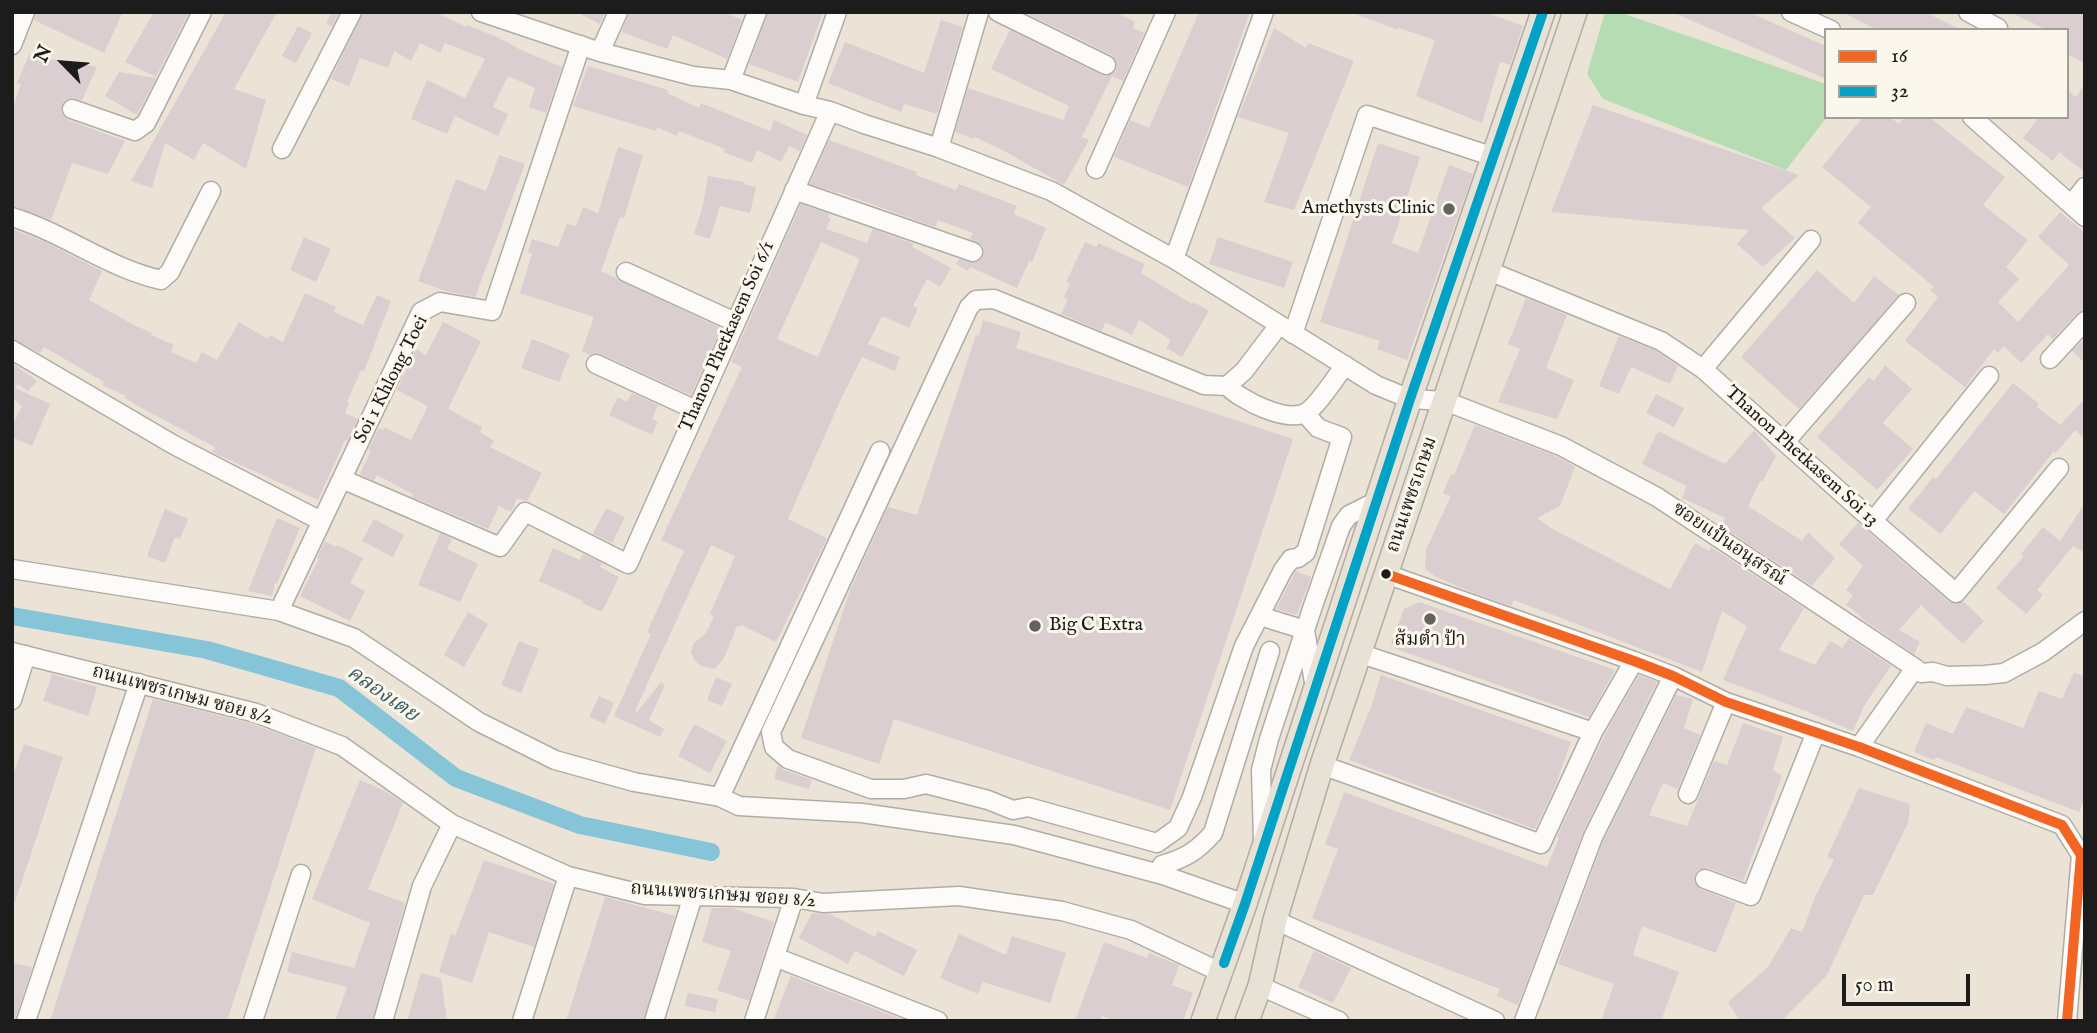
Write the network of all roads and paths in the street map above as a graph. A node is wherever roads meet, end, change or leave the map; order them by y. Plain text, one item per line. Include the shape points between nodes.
1 (25, 12) edge
2 (202, 12) edge
3 (352, 12) edge
4 (481, 12) edge
5 (618, 12) edge
6 (757, 12) edge
7 (837, 12) edge
8 (979, 12) edge
9 (998, 12) edge
10 (1166, 12) edge
11 (1264, 12) edge
12 (1543, 12) edge
13 (1575, 12) edge
14 (1791, 12) edge
15 (1968, 12) edge
16 (1827, 28) edge
17 (1997, 28) dead end
18 (12, 45) edge
19 (581, 45) junction
20 (600, 52) junction
21 (1106, 65) dead end
22 (731, 80) junction
23 (804, 105) junction
24 (72, 109) dead end
25 (830, 111) junction
26 (1974, 119) edge
27 (939, 148) junction
28 (282, 149) dead end
29 (1494, 157) junction
30 (1096, 169) dead end
31 (2085, 187) edge
32 (794, 190) junction
33 (211, 191) dead end
34 (2078, 211) edge
35 (12, 217) edge
36 (1811, 240) dead end
37 (973, 251) dead end
38 (1174, 259) junction
39 (1489, 271) junction
40 (626, 272) dead end
41 (1906, 303) dead end
42 (2085, 321) edge
43 (735, 322) junction
44 (1286, 330) junction
45 (12, 350) edge
46 (2050, 359) dead end
47 (596, 364) dead end
48 (1345, 365) junction
49 (1703, 369) junction
50 (1989, 376) dead end
51 (1227, 386) junction
52 (1410, 399) junction
53 (1445, 401) junction
54 (696, 411) junction
55 (1305, 413) junction
56 (1785, 442) junction
57 (880, 451) dead end
58 (2059, 468) dead end
59 (342, 479) junction
60 (1377, 501) junction
61 (321, 521) junction
62 (1873, 521) junction
63 (12, 569) edge
64 (1386, 574) junction
65 (279, 611) junction
66 (1260, 616) junction
67 (2085, 621) edge
68 (1305, 630) junction
69 (1270, 651) dead end
70 (1359, 653) junction
71 (19, 654) edge
72 (1634, 661) junction
73 (1915, 668) junction
74 (1673, 676) junction
75 (139, 683) junction
76 (1231, 685) junction
77 (1315, 688) junction
78 (1257, 692) junction
79 (12, 701) edge
80 (1726, 702) junction
81 (1593, 732) junction
82 (1816, 732) junction
83 (1859, 747) junction
84 (1322, 765) junction
85 (1688, 794) dead end
86 (720, 797) junction
87 (452, 824) junction
88 (1161, 842) junction
89 (1264, 844) junction
90 (2083, 855) edge
91 (1163, 870) junction
92 (301, 874) dead end
93 (568, 876) junction
94 (1706, 879) dead end
95 (693, 896) junction
96 (794, 898) junction
97 (1245, 904) junction
98 (1275, 920) junction
99 (775, 957) junction
100 (1220, 972) junction
101 (1260, 986) junction
102 (26, 1021) edge
103 (253, 1021) edge
104 (383, 1021) edge
105 (522, 1021) edge
106 (654, 1021) edge
107 (754, 1021) edge
108 (938, 1021) edge
109 (1203, 1021) edge
110 (1247, 1021) edge
111 (1339, 1021) edge
112 (1495, 1021) edge
113 (1524, 1021) edge
114 (2067, 1021) edge

1 - 18 street
2 - 24 street via 146,122 135,131
3 - 28 street
4 - 19 street, ซอยแป้นอนุสรณ์
5 - 20 street
6 - 22 street
7 - 23 street
8 - 27 street
9 - 21 street
10 - 30 street
11 - 38 street
12 - 29 main road, ถนนเพชรเกษม
13 - 39 main road, ถนนเพชรเกษม
14 - 16 street
15 - 17 street
19 - 20 street, ซอยแป้นอนุสรณ์
19 - 59 street, Soi 1 Khlong Toei via 492,310 440,302 421,312
20 - 22 street, ซอยแป้นอนุสรณ์ via 693,76
22 - 23 street, ซอยแป้นอนุสรณ์
23 - 25 street, ซอยแป้นอนุสรณ์
25 - 27 street, ซอยแป้นอนุสรณ์
25 - 32 street, Thanon Phetkasem Soi 6/1
26 - 34 street
27 - 38 street, ซอยแป้นอนุสรณ์ via 1051,191
29 - 44 street via 1367,115
29 - 52 main road, ถนนเพชรเกษม
31 - 34 street
32 - 37 street
32 - 43 street, Thanon Phetkasem Soi 6/1
33 - 35 street via 161,281
36 - 49 street
38 - 44 street, ซอยแป้นอนุสรณ์
39 - 49 street, Thanon Phetkasem Soi 13 via 1661,341
39 - 53 main road, ถนนเพชรเกษม
40 - 43 street
41 - 56 street
42 - 46 street
43 - 54 street, Thanon Phetkasem Soi 6/1
44 - 48 street, ซอยแป้นอนุสรณ์
44 - 51 street
45 - 61 street via 174,445
47 - 54 street
48 - 52 street, ซอยแป้นอนุสรณ์
48 - 55 street
49 - 56 street, Thanon Phetkasem Soi 13
50 - 62 street
51 - 55 street via 1267,410
51 - 88 street via 1203,385 994,299 976,300 771,732 774,747 788,759 871,789 926,784 1013,810 1028,807
52 - 53 street, ซอยแป้นอนุสรณ์
52 - 60 main road, ถนนเพชรเกษม
53 - 64 main road, ถนนเพชรเกษม
53 - 73 street, ซอยแป้นอนุสรณ์ via 1560,446 1657,497
54 - 59 street, Thanon Phetkasem Soi 6/1 via 628,564 525,512 500,547
55 - 66 street via 1318,428 1342,437 1306,552 1291,559 1283,570
56 - 62 street, Thanon Phetkasem Soi 13
57 - 86 street
58 - 62 street, Thanon Phetkasem Soi 13 via 1956,593
59 - 61 street, Soi 1 Khlong Toei
60 - 68 street via 1349,515 1340,526
60 - 77 main road, ถนนเพชรเกษม
61 - 65 street, Soi 1 Khlong Toei
63 - 65 street
64 - 70 main road, ถนนเพชรเกษม
64 - 72 street
65 - 86 street via 354,638 479,722 555,760 634,782
66 - 68 street
66 - 76 street
67 - 73 street, ซอยแป้นอนุสรณ์ via 2004,673 1947,676
68 - 77 street
68 - 89 street via 1261,770
69 - 78 street
70 - 81 street
70 - 84 main road, ถนนเพชรเกษม
71 - 75 street, ถนนเพชรเกษม ซอย 8/2
71 - 79 street
72 - 74 street
72 - 81 street
73 - 83 street
74 - 80 street
74 - 113 street via 1593,837
75 - 87 street, ถนนเพชรเกษม ซอย 8/2 via 256,713 342,746
75 - 102 street
76 - 78 street
76 - 88 street via 1192,797 1178,828
77 - 89 main road, ถนนเพชรเกษม
78 - 91 street via 1213,833 1198,849
80 - 82 street
80 - 85 street
81 - 84 street via 1541,844
82 - 83 street
82 - 94 street via 1752,896
83 - 90 street via 2062,825
84 - 98 main road, ถนนเพชรเกษม
86 - 91 street via 739,806 862,813 1014,835
87 - 93 street, ถนนเพชรเกษม ซอย 8/2
87 - 104 street via 422,886
88 - 91 street
89 - 97 main road, ถนนเพชรเกษม
90 - 114 street
91 - 97 street
92 - 103 street
93 - 95 street, ถนนเพชรเกษม ซอย 8/2 via 645,895
93 - 105 street
95 - 96 street, ถนนเพชรเกษม ซอย 8/2
95 - 106 street
96 - 99 street
96 - 100 street, ถนนเพชรเกษม ซอย 8/2 via 823,903 959,896 1062,911 1130,930
97 - 100 main road, ถนนเพชรเกษม
98 - 101 main road, ถนนเพชรเกษม
98 - 112 street
99 - 107 street
99 - 108 street
100 - 109 main road, ถนนเพชรเกษม
101 - 110 main road, ถนนเพชรเกษม
101 - 111 street

